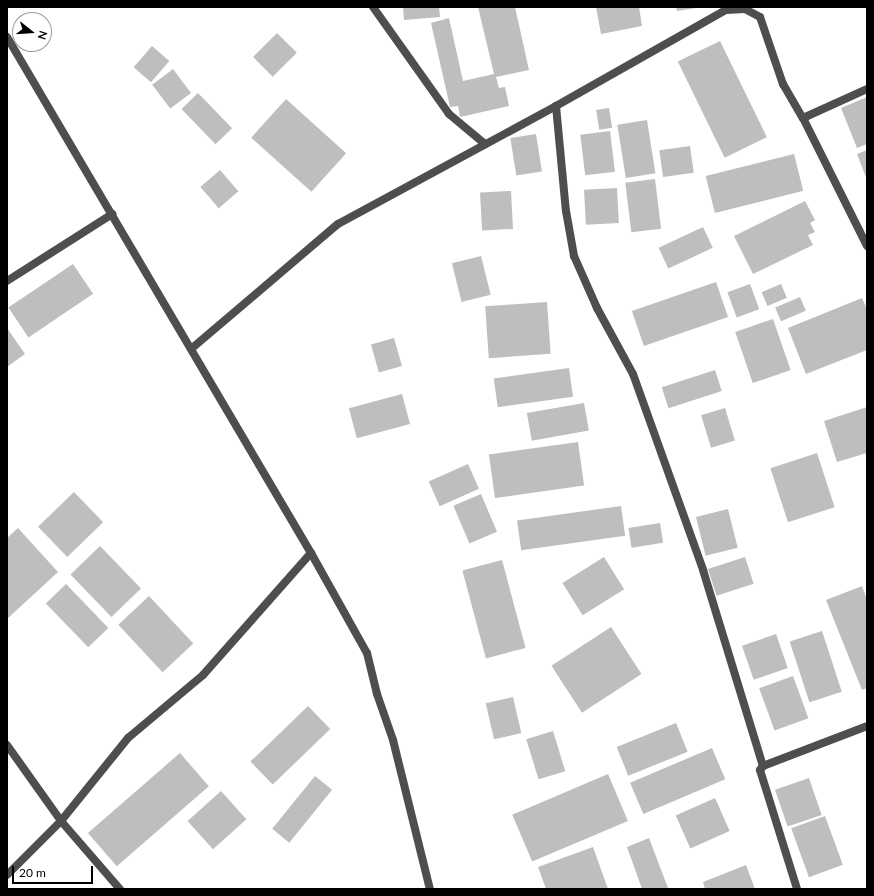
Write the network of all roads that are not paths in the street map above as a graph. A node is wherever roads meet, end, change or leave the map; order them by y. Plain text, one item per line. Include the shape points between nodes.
1 (373, 7) edge
2 (7, 37) edge
3 (867, 89) edge
4 (556, 106) junction
5 (803, 118) junction
6 (485, 144) junction
7 (112, 214) junction
8 (867, 246) edge
9 (7, 281) edge
10 (191, 349) junction
11 (311, 553) junction
12 (867, 726) edge
13 (7, 744) edge
14 (763, 766) junction
15 (61, 821) junction
16 (7, 875) edge
17 (120, 889) edge
18 (430, 889) edge
19 (798, 889) edge

1 - 6 street via 449,114
2 - 7 street
3 - 5 street
4 - 5 street via 726,10 745,9 760,17 783,84
4 - 6 street
4 - 14 street via 566,211 574,256 597,308 633,374 703,570
5 - 8 street
6 - 10 street via 338,224
7 - 9 street
7 - 10 street
10 - 11 street
11 - 15 street via 203,675 128,738
11 - 18 street via 367,653 377,694 393,740
12 - 14 street
13 - 15 street
14 - 19 street via 760,770
15 - 16 street
15 - 17 street

